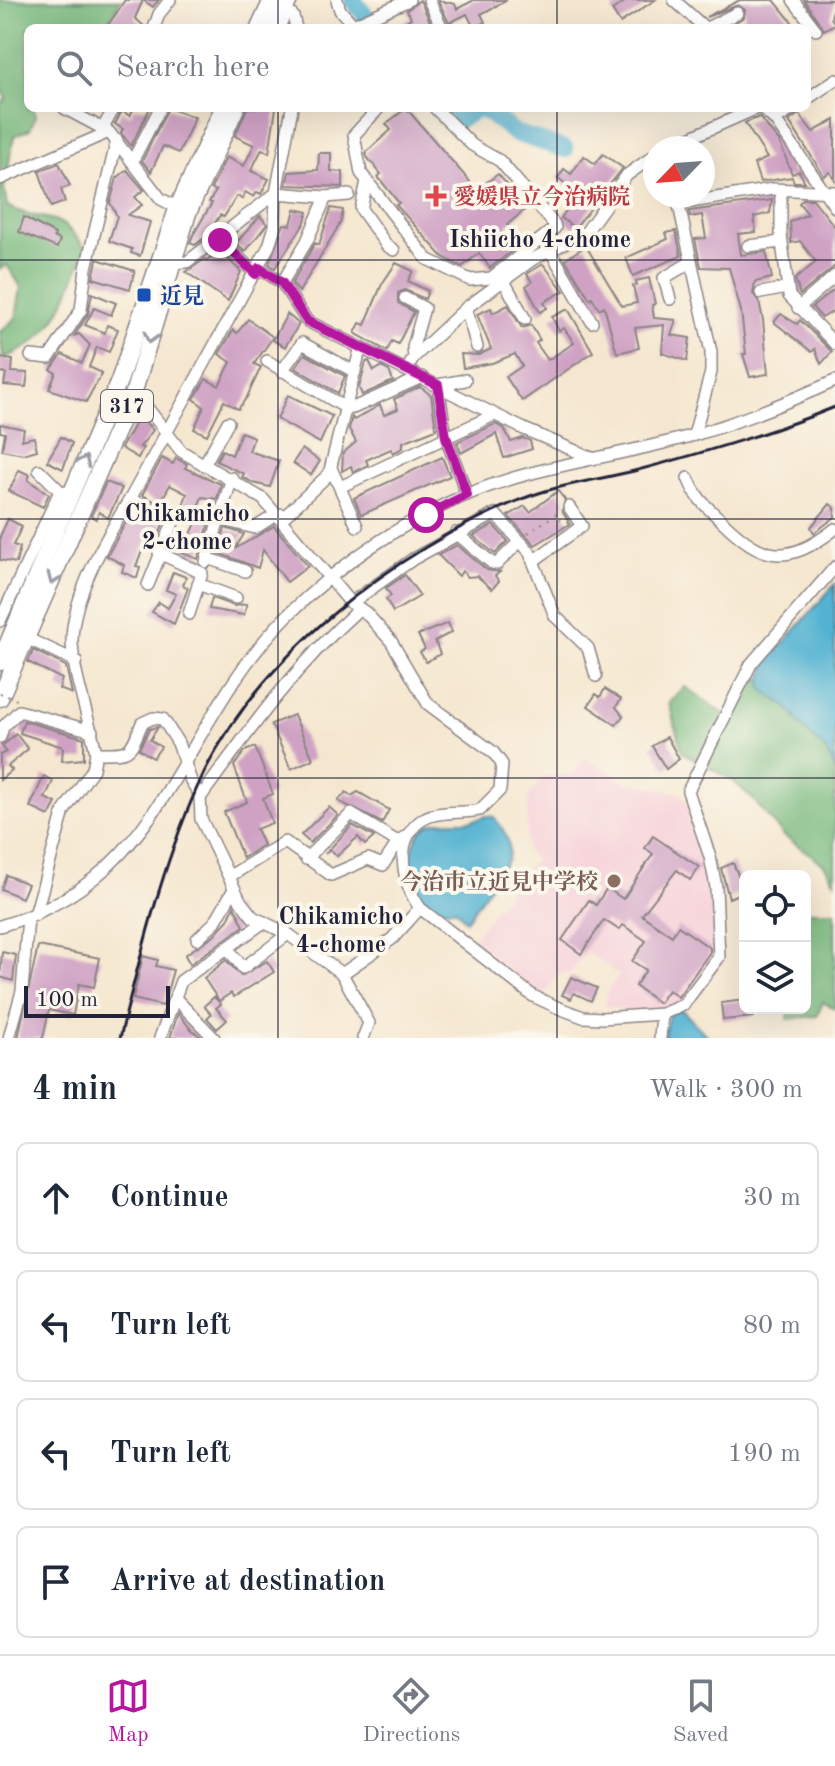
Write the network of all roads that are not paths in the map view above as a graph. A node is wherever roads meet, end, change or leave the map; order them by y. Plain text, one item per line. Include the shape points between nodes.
1 (170, 0) edge
2 (337, 0) edge
3 (409, 0) edge
4 (429, 0) edge
5 (674, 0) edge
6 (793, 0) edge
7 (280, 2) edge
8 (737, 13) dead end
9 (155, 24) edge
10 (262, 24) edge
11 (277, 24) edge
12 (295, 24) edge
13 (352, 24) edge
14 (358, 24) edge
15 (440, 24) edge
16 (701, 24) edge
17 (714, 24) edge
18 (816, 30) dead end
19 (835, 80) edge
20 (811, 96) edge
21 (71, 112) edge
22 (113, 112) edge
23 (158, 112) edge
24 (221, 112) edge
25 (234, 112) edge
26 (291, 112) edge
27 (375, 112) edge
28 (439, 112) edge
29 (750, 112) edge
30 (764, 112) edge
31 (788, 112) edge
32 (775, 120) junction
33 (110, 134) junction
34 (695, 136) edge
35 (133, 160) junction
36 (643, 164) edge
37 (0, 179) edge
38 (367, 181) junction
39 (781, 191) junction
40 (276, 193) junction
41 (830, 193) edge
42 (349, 195) dead end
43 (715, 196) edge
44 (326, 197) junction
45 (835, 207) edge
46 (680, 208) edge
47 (182, 211) junction
48 (220, 240) junction
49 (781, 242) junction
50 (748, 246) dead end
51 (394, 250) dead end
52 (550, 250) junction
53 (167, 262) junction
54 (691, 262) junction
55 (257, 271) junction
56 (835, 276) edge
57 (282, 283) junction
58 (505, 283) junction
59 (787, 288) junction
60 (761, 293) dead end
61 (405, 298) dead end
62 (670, 299) dead end
63 (466, 308) junction
64 (798, 308) junction
65 (525, 319) dead end
66 (592, 322) dead end
67 (835, 344) edge
68 (477, 347) dead end
69 (360, 350) junction
70 (31, 356) dead end
71 (414, 357) junction
72 (267, 361) dead end
73 (407, 370) junction
74 (282, 371) junction
75 (355, 372) junction
76 (422, 377) junction
77 (465, 380) dead end
78 (835, 381) edge
79 (438, 385) junction
80 (134, 391) junction
81 (346, 408) junction
82 (492, 416) dead end
83 (228, 422) dead end
84 (165, 433) junction
85 (694, 435) junction
86 (446, 437) junction
87 (592, 458) junction
88 (204, 465) junction
89 (331, 468) junction
90 (39, 470) dead end
91 (232, 478) junction
92 (688, 478) dead end
93 (340, 487) junction
94 (65, 492) junction
95 (467, 495) junction
96 (130, 499) junction
97 (569, 507) dead end
98 (277, 514) junction
99 (231, 522) dead end
100 (357, 526) dead end
101 (835, 529) edge
102 (456, 533) junction
103 (519, 540) junction
104 (159, 553) junction
105 (207, 558) junction
106 (533, 561) junction
107 (835, 567) edge
108 (245, 571) dead end
109 (329, 578) junction
110 (200, 579) junction
111 (148, 585) dead end
112 (236, 598) dead end
113 (355, 606) junction
114 (189, 614) dead end
115 (0, 621) edge
116 (26, 638) junction
117 (76, 661) junction
118 (0, 662) edge
119 (596, 676) dead end
120 (0, 695) edge
121 (92, 731) junction
122 (0, 737) edge
123 (96, 753) junction
124 (184, 761) junction
125 (200, 798) junction
126 (412, 832) junction
127 (398, 842) junction
128 (306, 859) junction
129 (230, 876) junction
130 (234, 889) junction
131 (420, 908) junction
132 (31, 916) junction
133 (264, 922) junction
134 (0, 926) edge
135 (288, 934) junction
136 (197, 939) dead end
137 (229, 950) junction
138 (342, 974) junction
139 (175, 998) junction
140 (662, 1014) junction
141 (9, 1038) edge
142 (160, 1038) edge
143 (214, 1038) edge
144 (363, 1038) edge
145 (660, 1038) edge

1 - 9 street
2 - 13 street
3 - 14 street
4 - 15 street
5 - 16 street
6 - 18 street
7 - 10 highway
7 - 11 highway
7 - 12 street
8 - 17 street
19 - 20 street
21 - 33 street
22 - 33 street
23 - 35 street
24 - 47 highway, 317
25 - 47 highway, 317
26 - 40 street
27 - 38 street via 354,135
28 - 38 street via 472,145 500,161 555,228 491,278 470,280 427,259
29 - 34 street
30 - 32 street
31 - 32 street
32 - 41 street
33 - 35 street
33 - 37 street
33 - 70 street via 81,310 49,358
35 - 47 street via 161,199
36 - 52 street via 627,175 586,232
38 - 51 street via 361,209
39 - 41 street
39 - 43 street
39 - 49 street
40 - 44 street
40 - 48 street
40 - 55 street via 275,226
41 - 45 street
42 - 44 street
44 - 57 street
46 - 54 street
47 - 53 highway, 317
48 - 53 street via 187,262
48 - 55 street
49 - 50 street
49 - 59 street
52 - 58 street
52 - 66 street
53 -> 80 highway, 317
94 -> 53 highway, 317 via 119,381
54 - 62 street via 664,278
54 - 85 street via 711,352 711,372
55 - 57 street
55 - 84 street
56 - 64 street
57 - 69 street via 307,321
58 - 63 street
58 - 65 street
59 - 60 street
59 - 64 street
61 - 71 street via 424,308
63 - 68 street
63 - 71 street
64 - 67 street
69 - 73 street
69 - 75 street
71 - 73 street
72 - 74 street
73 - 76 street
74 - 75 street via 302,343
74 - 81 street
75 - 81 street
76 - 79 street
76 - 81 street
77 - 79 street
78 - 85 street
79 - 86 street
79 - 87 street
80 - 84 street
80 -> 116 highway, 317
81 - 89 street
82 - 86 street
83 - 88 street
84 - 88 street
84 - 96 street
85 - 87 street
86 - 93 street
86 - 95 street
87 - 95 street
88 - 91 street
89 - 93 street
89 - 98 street via 313,492 286,515
90 - 94 street
91 - 98 street
91 - 105 street
92 - 101 street via 698,501 760,553 791,553
93 - 100 street
94 - 115 street
94 - 118 highway, 317
95 - 109 street via 376,544
96 - 104 street via 174,520
96 - 117 street via 89,573 72,641
97 - 106 street via 582,526
98 - 99 street via 255,528
98 - 109 street
102 - 103 street via 495,514
102 - 103 street via 497,564
102 - 113 street
103 - 106 street
104 - 110 street
104 - 111 street
105 - 108 street
105 - 110 street
106 - 119 street via 555,616 588,648
107 - 140 street via 751,664 688,791 713,872 719,957 691,998
109 - 113 street
109 - 124 street via 255,651
110 - 112 street
110 - 114 street
113 - 125 street via 271,699
113 - 126 street via 391,641 428,704 502,764 500,790 480,810 435,814
116 - 117 street
116 - 120 highway, 317
117 - 121 street
121 - 122 street via 19,711
121 - 123 street
123 - 124 street via 125,754 133,749 142,723 153,718 163,719
123 - 132 street via 93,769 64,811
124 - 125 street
124 - 132 street via 140,835 114,864 70,898
125 - 129 street via 201,819
126 - 127 street
126 - 131 street via 403,877
127 - 128 street via 383,865 368,859 331,875
127 - 128 street via 351,814
128 - 129 street via 285,842
129 - 130 street
130 - 133 street via 253,917
130 - 136 street via 215,922
131 - 138 street via 392,939
131 - 140 street via 533,996 559,1008 602,1018
132 - 134 street
132 - 141 street via 22,991
133 - 135 street
133 - 137 street
135 - 137 street via 243,968
135 - 138 street
137 - 139 street via 181,981
138 - 144 street via 369,1023
139 - 142 street
139 - 143 street
140 - 145 street

